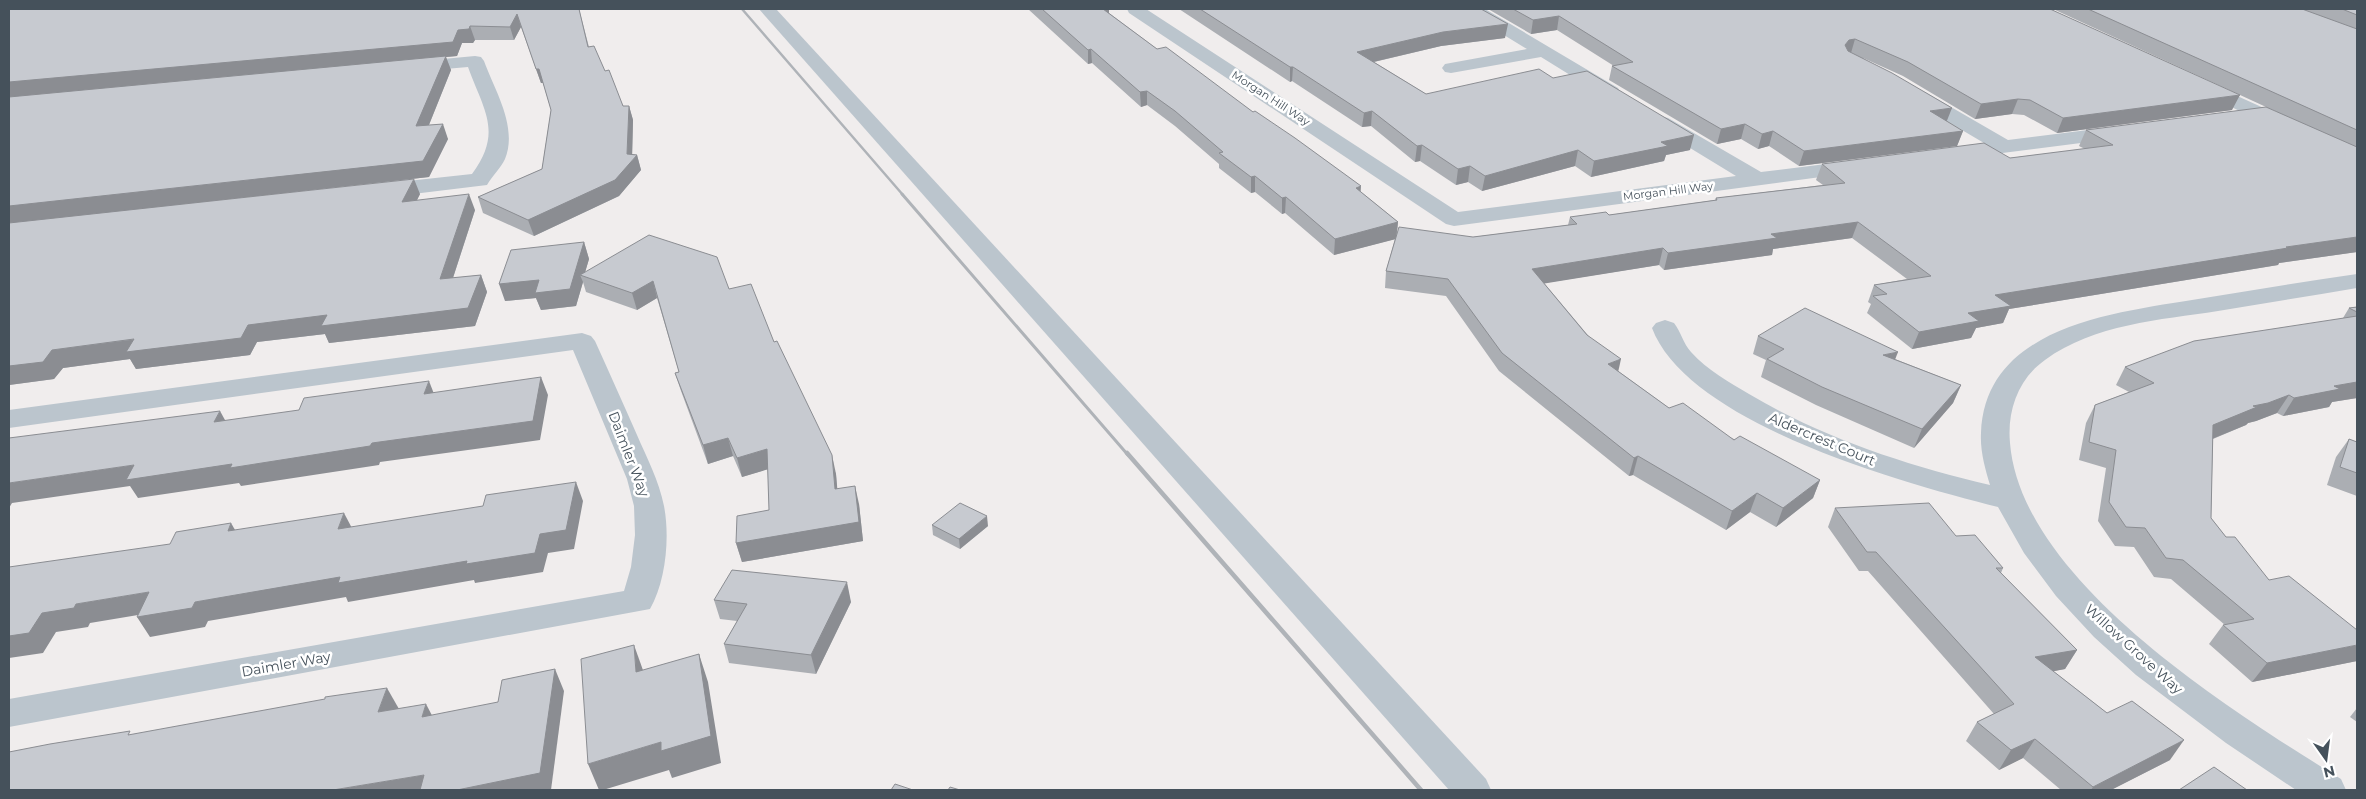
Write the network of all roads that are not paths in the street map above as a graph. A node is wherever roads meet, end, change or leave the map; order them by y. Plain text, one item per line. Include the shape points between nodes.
1 (767, 9) edge
2 (1135, 9) edge
3 (1474, 9) edge
4 (1544, 51) junction
5 (1451, 68) dead end
6 (395, 69) edge
7 (2182, 76) edge
8 (1903, 87) edge
9 (1629, 102) edge
10 (1646, 113) edge
11 (2261, 114) junction
12 (2221, 119) edge
13 (2143, 129) edge
14 (2296, 130) edge
15 (2005, 147) junction
16 (1938, 155) edge
17 (1881, 163) edge
18 (1757, 179) junction
19 (361, 193) edge
20 (2357, 281) edge
21 (1665, 328) dead end
22 (9, 419) edge
23 (2010, 500) junction
24 (9, 713) edge
25 (1472, 790) edge
26 (2327, 790) edge

1 - 25 street
2 - 18 street, Morgan Hill Way via 1454,219
3 - 4 street
4 - 5 street
4 - 9 street
6 - 19 street via 475,61 499,126 498,151 479,180
7 - 11 street
8 - 15 street
10 - 18 street
11 - 12 street
11 - 14 street
13 - 15 street
15 - 16 street
17 - 18 street, Morgan Hill Way
20 - 23 street, Willow Grove Way via 2104,324 2077,332 2034,355 2018,370 1997,407 1994,430 1996,454
21 - 23 street, Aldercrest Court via 1677,353 1693,370 1778,422 1862,458
22 - 24 street, Daimler Way via 582,341 642,479 649,506 651,535 638,601
23 - 26 street, Willow Grove Way via 2048,562 2076,597 2112,633 2203,708

